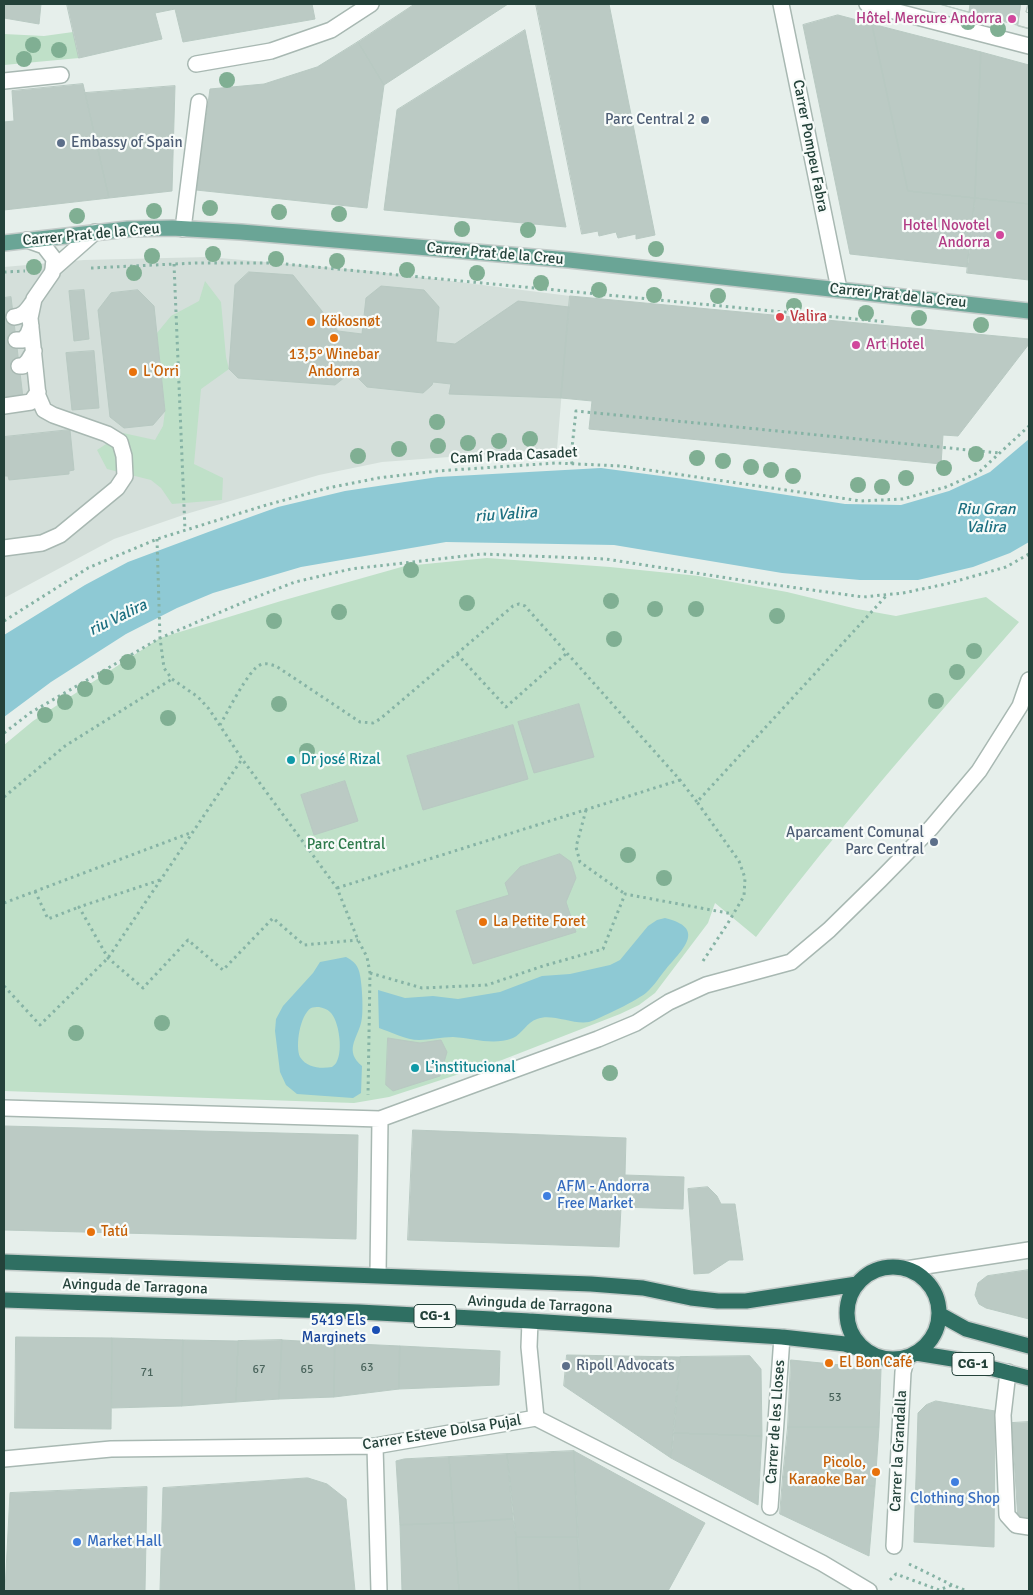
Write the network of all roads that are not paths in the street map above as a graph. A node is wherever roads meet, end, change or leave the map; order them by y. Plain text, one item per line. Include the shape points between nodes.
1 (371, 4) edge
2 (780, 4) edge
3 (867, 4) edge
4 (1029, 46) edge
5 (196, 64) dead end
6 (61, 75) dead end
7 (4, 81) edge
8 (199, 102) dead end
9 (183, 229) junction
10 (95, 232) junction
11 (27, 240) junction
12 (4, 243) edge
13 (53, 269) junction
14 (839, 289) junction
15 (34, 299) junction
16 (1029, 301) edge
17 (986, 306) junction
18 (1029, 311) edge
19 (14, 317) dead end
20 (31, 326) junction
21 (16, 340) dead end
22 (34, 351) junction
23 (19, 366) dead end
24 (38, 392) junction
25 (21, 404) junction
26 (4, 406) edge
27 (44, 410) junction
28 (4, 548) edge
29 (1029, 680) edge
30 (4, 1108) edge
31 (374, 1119) junction
32 (1029, 1250) edge
33 (4, 1262) edge
34 (906, 1269) junction
35 (378, 1275) junction
36 (857, 1284) junction
37 (4, 1300) edge
38 (939, 1314) junction
39 (530, 1321) junction
40 (782, 1337) junction
41 (1029, 1346) edge
42 (864, 1350) junction
43 (912, 1355) junction
44 (1008, 1372) junction
45 (1029, 1378) edge
46 (536, 1418) junction
47 (375, 1446) junction
48 (4, 1459) edge
49 (770, 1507) dead end
50 (1029, 1527) edge
51 (894, 1546) road end
52 (379, 1591) edge
53 (869, 1591) edge

1 - 5 street via 331,30 271,51
2 - 14 street, Carrer Pompeu Fabra
3 - 4 street
6 - 7 street
8 - 9 street
9 - 10 main road, Carrer Prat de la Creu
9 - 14 main road, Carrer Prat de la Creu via 568,260
10 - 11 main road, Carrer Prat de la Creu
10 - 13 street
11 - 12 main road, Carrer Prat de la Creu
11 - 13 street via 44,246 54,259
13 - 15 street
14 - 17 main road, Carrer Prat de la Creu
15 - 19 street via 27,311
15 - 20 street
16 - 17 main road, Carrer Prat de la Creu
17 - 18 main road
20 - 21 street via 23,340
20 - 22 street
22 - 23 street via 23,366
22 - 24 street
24 - 25 street via 30,402
24 - 27 street
25 - 26 street
25 - 27 street
27 - 28 street via 120,442 125,476 117,488 60,535 42,543
29 - 31 street via 1020,706 979,772 880,880 791,962 706,985 669,1002 636,1023 598,1039
30 - 31 street
31 - 35 street
32 - 34 street
33 - 35 highway, Avinguda de Tarragona
34 - 36 highway via 876,1270
34 - 38 highway via 920,1276 930,1287 937,1300
35 - 36 highway, Avinguda de Tarragona via 591,1284 643,1288 718,1301 746,1301
36 - 42 highway via 849,1297 846,1311 848,1326
37 - 39 highway, Avinguda de Tarragona / CG-1
38 - 41 highway, CG-1 via 966,1329
38 - 43 highway via 932,1336
39 - 40 highway, Avinguda de Tarragona / CG-1
39 - 46 street via 529,1347
40 - 42 highway, Avinguda de Tarragona / CG-1 via 845,1344
40 - 49 street, Carrer de les Lloses
42 - 43 highway, CG-1 via 892,1360
43 - 44 highway, CG-1 via 959,1360
43 - 51 street, Carrer la Grandalla via 903,1372
44 - 45 highway, CG-1
44 - 50 street via 1003,1415 1007,1515 1016,1525
46 - 47 street, Carrer Esteve Dolsa Pujal
46 - 53 street, Carrer Esteve Dolsa Pujal via 822,1563
47 - 48 street, Carrer Esteve Dolsa Pujal via 111,1449
47 - 52 street

